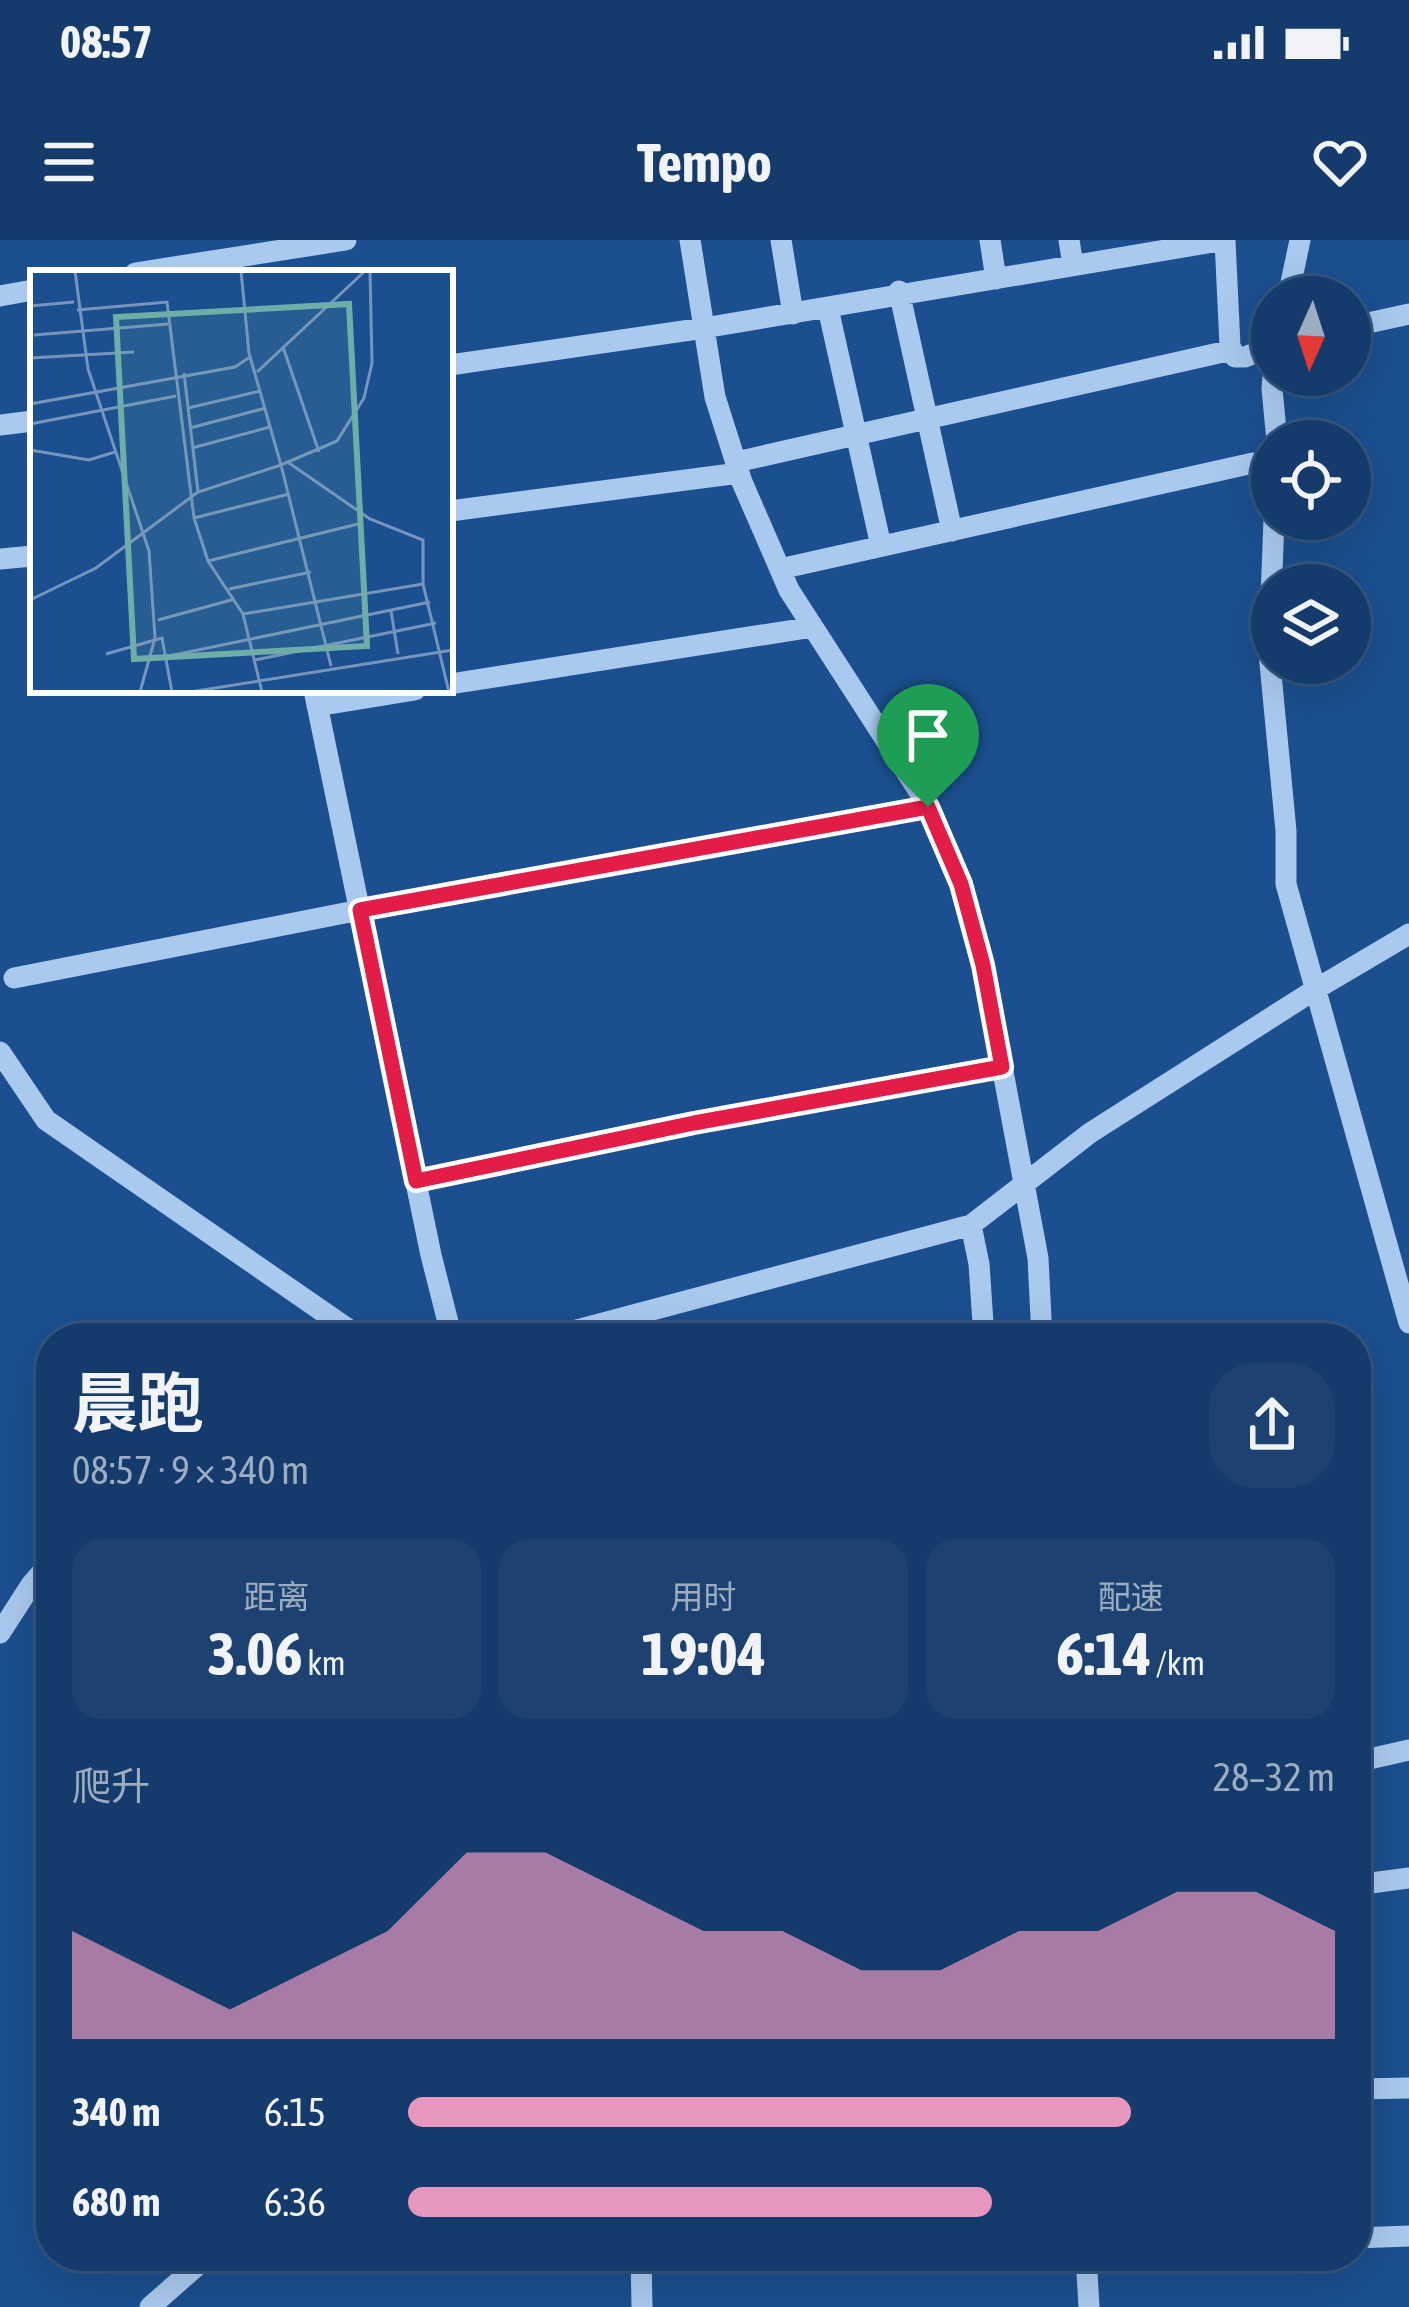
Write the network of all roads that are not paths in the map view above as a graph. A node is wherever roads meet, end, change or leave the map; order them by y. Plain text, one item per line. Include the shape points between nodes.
1 (346, 240) edge
2 (690, 240) edge
3 (781, 240) edge
4 (990, 240) edge
5 (1070, 240) edge
6 (1225, 240) edge
7 (1300, 240) edge
8 (1144, 247) edge
9 (240, 256) edge
10 (1073, 266) junction
11 (154, 270) edge
12 (1292, 276) edge
13 (996, 279) junction
14 (30, 291) edge
15 (900, 293) junction
16 (0, 296) edge
17 (828, 308) junction
18 (793, 314) junction
19 (1409, 314) edge
20 (1371, 323) edge
21 (704, 328) junction
22 (1232, 350) junction
23 (1251, 355) edge
24 (453, 365) edge
25 (927, 419) junction
26 (30, 421) edge
27 (0, 425) edge
28 (856, 435) junction
29 (1251, 463) edge
30 (737, 467) junction
31 (453, 511) edge
32 (952, 531) junction
33 (1273, 540) edge
34 (881, 546) junction
35 (30, 556) edge
36 (0, 560) edge
37 (780, 569) junction
38 (812, 627) junction
39 (453, 685) edge
40 (378, 693) edge
41 (315, 698) edge
42 (928, 807) junction
43 (360, 910) junction
44 (1409, 934) edge
45 (14, 978) dead end
46 (1316, 989) junction
47 (0, 1052) edge
48 (1002, 1067) junction
49 (416, 1181) junction
50 (1024, 1184) junction
51 (971, 1225) junction
52 (1409, 1322) edge
53 (339, 1323) edge
54 (448, 1323) edge
55 (603, 1323) edge
56 (983, 1323) edge
57 (1041, 1323) edge
58 (36, 1579) edge
59 (0, 1633) edge
60 (1409, 1750) edge
61 (1371, 1759) edge
62 (1409, 1878) edge
63 (1371, 1884) edge
64 (1409, 2088) edge
65 (1371, 2089) edge
66 (1409, 2236) edge
67 (1371, 2237) edge
68 (191, 2271) edge
69 (641, 2271) edge
70 (1087, 2271) edge
71 (150, 2307) edge
72 (642, 2307) edge
73 (1089, 2307) edge

1 - 9 street
2 - 21 street
3 - 18 street
4 - 13 street
5 - 10 street
6 - 8 street
6 - 22 street
7 - 12 street
8 - 10 street
9 - 11 street
10 - 13 street
13 - 15 street
14 - 16 street
15 - 17 street
15 - 25 street
17 - 18 street
17 - 28 street
18 - 21 street
19 - 20 street
21 - 24 street
21 - 30 street
22 - 23 street via 1235,357
22 - 25 street
25 - 28 street
25 - 32 street
26 - 27 street
28 - 30 street
28 - 34 street
29 - 32 street
30 - 31 street
30 - 37 street
32 - 34 street
33 - 46 street via 1269,653 1286,884
34 - 37 street
35 - 36 street
37 - 38 street
38 - 39 street
38 - 42 street
40 - 41 street
41 - 43 street
42 - 43 street
42 - 48 street via 961,884
43 - 45 street
43 - 49 street
44 - 46 street
46 - 50 street
46 - 52 street
47 - 53 street via 46,1120
48 - 49 street
48 - 50 street
49 - 54 street
50 - 51 street
50 - 57 street
51 - 55 street
51 - 56 street
58 - 59 street
60 - 61 street
62 - 63 street
64 - 65 street
66 - 67 street
68 - 71 street
69 - 72 street
70 - 73 street

